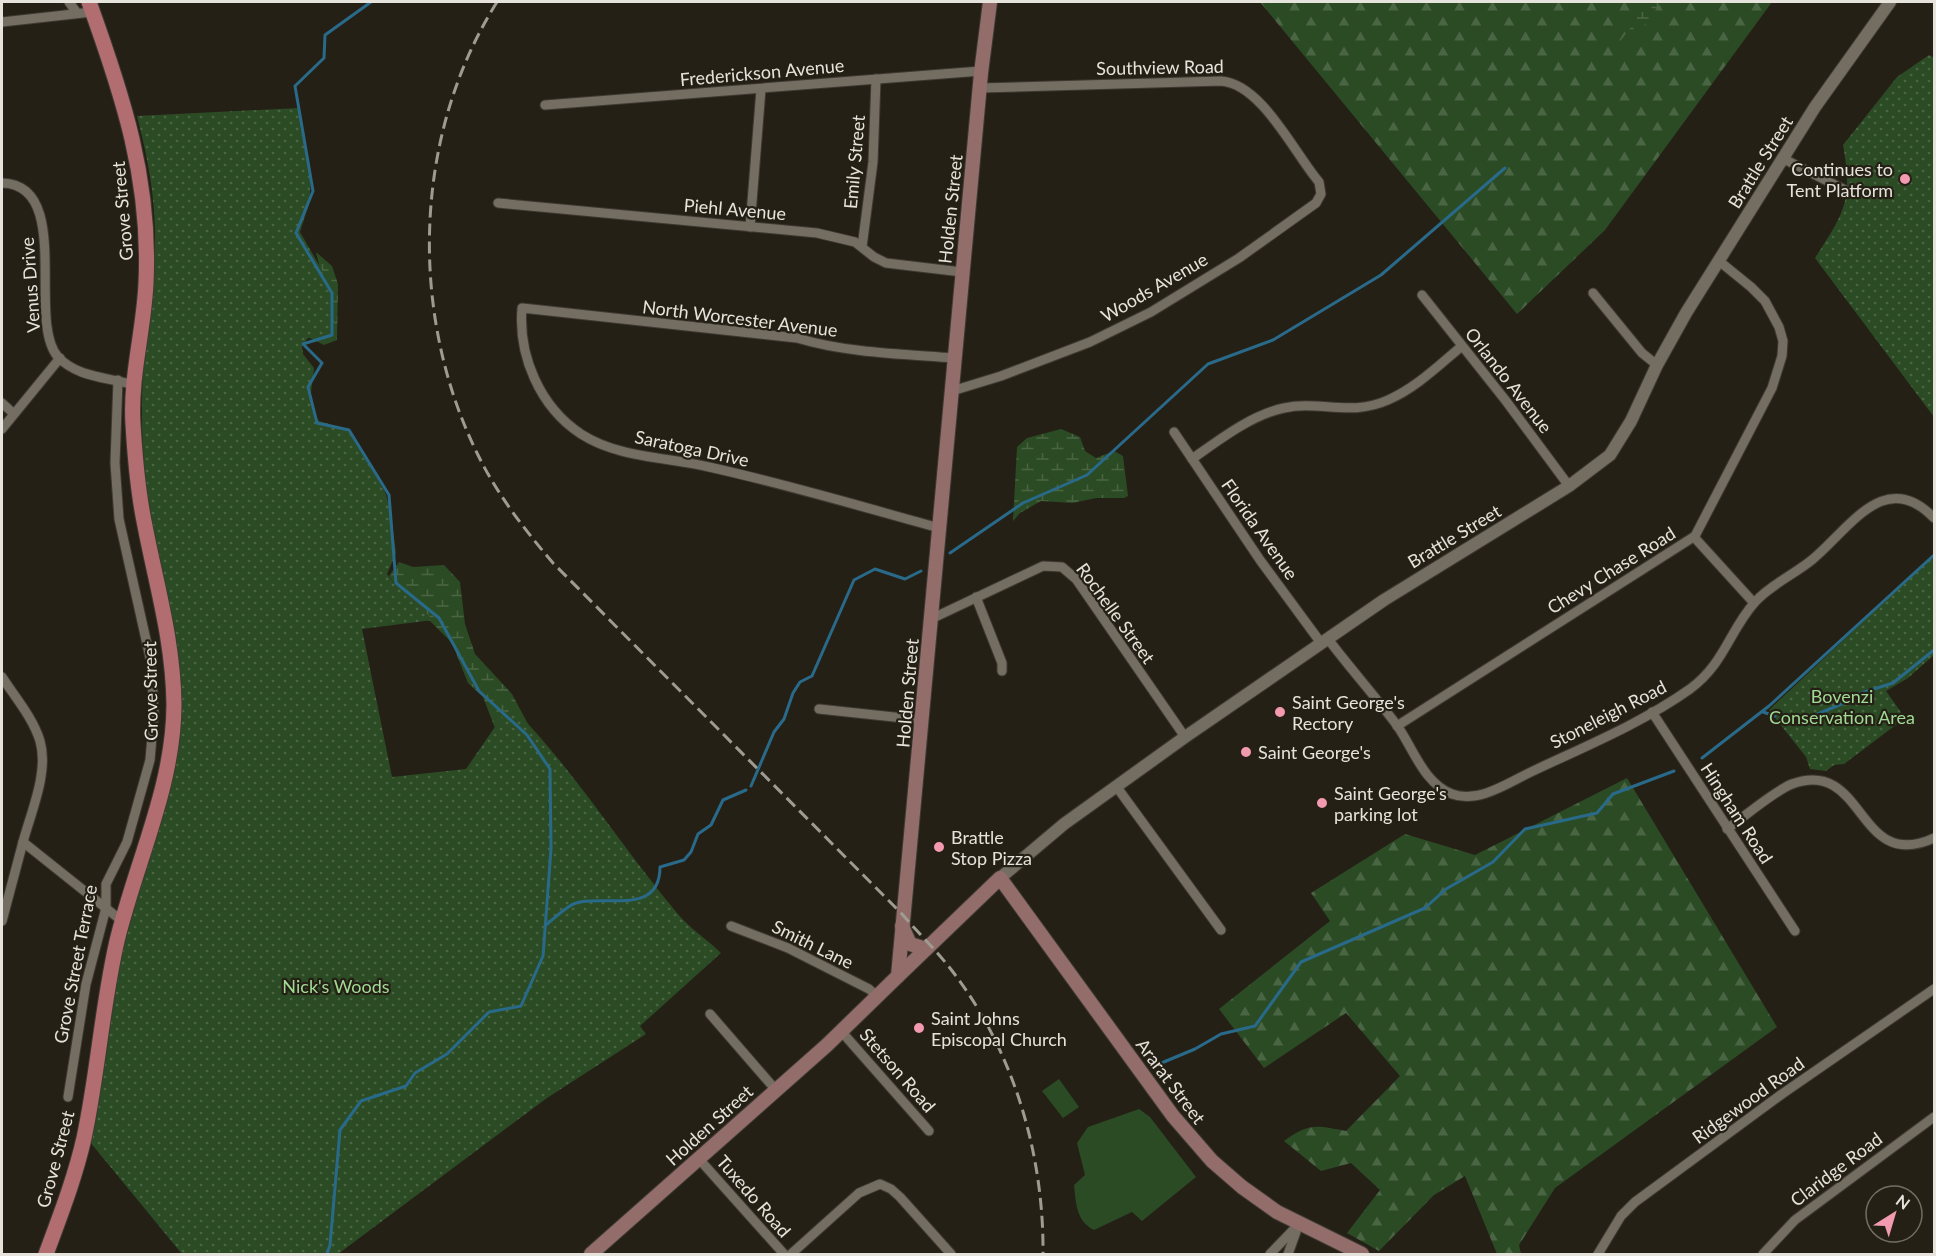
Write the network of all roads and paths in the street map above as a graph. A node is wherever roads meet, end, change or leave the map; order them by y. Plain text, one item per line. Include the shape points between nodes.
1 (69, 2) edge
2 (990, 2) edge
3 (1890, 2) edge
4 (86, 9) edge
5 (2, 22) edge
6 (981, 72) junction
7 (876, 79) junction
8 (980, 88) junction
9 (761, 89) junction
10 (545, 105) dead end
11 (1784, 159) junction
12 (2, 183) edge
13 (1845, 190) dead end
14 (1321, 193) joint
15 (498, 203) dead end
16 (750, 226) junction
17 (862, 247) junction
18 (1719, 261) junction
19 (962, 272) junction
20 (1593, 293) dead end
21 (1422, 296) dead end
22 (522, 308) joint
23 (1462, 346) junction
24 (60, 358) junction
25 (954, 358) junction
26 (1657, 364) junction
27 (118, 380) junction
28 (134, 385) junction
29 (952, 391) junction
30 (2, 403) edge
31 (13, 413) junction
32 (2, 429) edge
33 (1174, 432) dead end
34 (1192, 459) junction
35 (1569, 486) junction
36 (1934, 518) edge
37 (939, 528) junction
38 (1694, 537) junction
39 (976, 597) junction
40 (1754, 603) junction
41 (931, 619) junction
42 (1325, 641) junction
43 (1002, 671) dead end
44 (2, 677) edge
45 (819, 709) dead end
46 (1652, 712) junction
47 (922, 720) junction
48 (1397, 726) junction
49 (1185, 737) junction
50 (1116, 786) junction
51 (1727, 829) junction
52 (1935, 838) edge
53 (23, 842) junction
54 (1000, 878) junction
55 (106, 908) junction
56 (2, 921) edge
57 (122, 921) junction
58 (730, 926) dead end
59 (902, 926) junction
60 (1221, 930) dead end
61 (1795, 931) dead end
62 (926, 949) junction
63 (898, 976) junction
64 (1935, 989) edge
65 (878, 997) junction
66 (710, 1014) dead end
67 (841, 1031) junction
68 (775, 1089) junction
69 (68, 1097) dead end
70 (1935, 1117) edge
71 (929, 1131) dead end
72 (699, 1158) junction
73 (1299, 1224) junction
74 (46, 1254) edge
75 (591, 1254) edge
76 (784, 1254) edge
77 (791, 1254) edge
78 (951, 1254) edge
79 (1270, 1254) edge
80 (1288, 1254) edge
81 (1362, 1254) edge
82 (1598, 1254) edge
83 (1763, 1254) edge

1 - 4 street
2 - 6 main road, Holden Street
3 - 11 street, Brattle Street via 1815,107
4 - 5 street
4 - 28 main road, Grove Street via 128,116 142,182 144,303
6 - 7 street, Frederickson Avenue
6 - 8 main road, Holden Street
7 - 9 street, Frederickson Avenue
7 - 17 street, Emily Street via 873,162
8 - 14 street, Southview Road via 1235,83 1254,96 1319,182
8 - 19 main road, Holden Street
9 - 10 street, Frederickson Avenue
9 - 16 street
11 - 13 street
11 - 18 street, Brattle Street
12 - 24 street, Venus Drive via 29,197 40,216 47,330 51,347
14 - 29 street, Woods Avenue via 1316,202 1275,233 1120,329
15 - 16 street, Piehl Avenue
16 - 17 street, Piehl Avenue via 838,237
17 - 19 street, Piehl Avenue via 886,263
18 - 26 street, Brattle Street
18 - 38 street, Chevy Chase Road via 1765,301 1779,327 1782,356 1772,388
19 - 25 main road, Holden Street
20 - 26 street via 1641,353
21 - 23 street, Orlando Avenue
22 - 25 street, North Worcester Avenue
22 - 37 street, Saratoga Drive via 522,343 535,380 560,416 599,444 708,466
23 - 34 street via 1422,380 1388,400 1353,409 1285,407 1230,433
23 - 35 street, Orlando Avenue
24 - 27 street via 80,372
24 - 31 street
25 - 29 main road, Holden Street
26 - 35 street, Brattle Street via 1631,421 1610,455
27 - 28 street
27 - 55 street, Grove Street Terrace via 115,463 119,519 151,662 154,713 150,760 127,842 106,884
28 - 57 main road, Grove Street via 138,483 167,620 174,706 168,766
29 - 37 main road, Holden Street
30 - 31 street
31 - 32 street
33 - 34 street, Florida Avenue
34 - 42 street, Florida Avenue
35 - 42 street, Brattle Street
36 - 40 street, Stoneleigh Road via 1907,498 1879,502 1849,524 1812,560
37 - 41 main road, Holden Street
38 - 40 street
38 - 48 street, Chevy Chase Road
39 - 41 street, Rochelle Street
39 - 43 street
39 - 49 street, Rochelle Street via 1043,566 1056,565 1067,570
40 - 46 street, Stoneleigh Road via 1708,672
41 - 47 main road, Holden Street
42 - 48 street, Stoneleigh Road
42 - 49 street, Brattle Street
44 - 53 street via 35,729 42,750 41,776
45 - 47 street
46 - 48 street, Stoneleigh Road via 1470,797 1452,794 1437,784
46 - 51 street, Hingham Road
47 - 59 main road, Holden Street
49 - 50 street, Brattle Street
50 - 54 street, Brattle Street
50 - 60 street
51 - 52 street via 1791,785 1812,780 1843,792 1880,837 1896,845 1911,847
51 - 61 street, Hingham Road
53 - 55 street
53 - 56 street
54 - 62 main road, Brattle Street
54 - 73 main road, Ararat Street via 1185,1132 1242,1187
55 - 57 street
55 - 69 street, Grove Street Terrace via 86,984
57 - 74 main road, Grove Street via 105,1000 84,1140 68,1199
58 - 65 street, Smith Lane via 800,953
59 - 62 main road via 910,944
59 - 63 main road, Holden Street
62 - 63 main road, Brattle Street
63 - 65 main road, Holden Street
64 - 82 street, Ridgewood Road via 1635,1202 1621,1216
65 - 67 main road, Holden Street
66 - 68 street
67 - 68 main road, Holden Street
67 - 71 street, Stetson Road
68 - 72 main road, Holden Street
70 - 83 street, Claridge Road via 1795,1220
72 - 75 main road, Holden Street
72 - 76 street, Tuxedo Road
73 - 79 street
73 - 80 street
73 - 81 main road, Ararat Street
77 - 78 street via 859,1193 877,1184 891,1189

